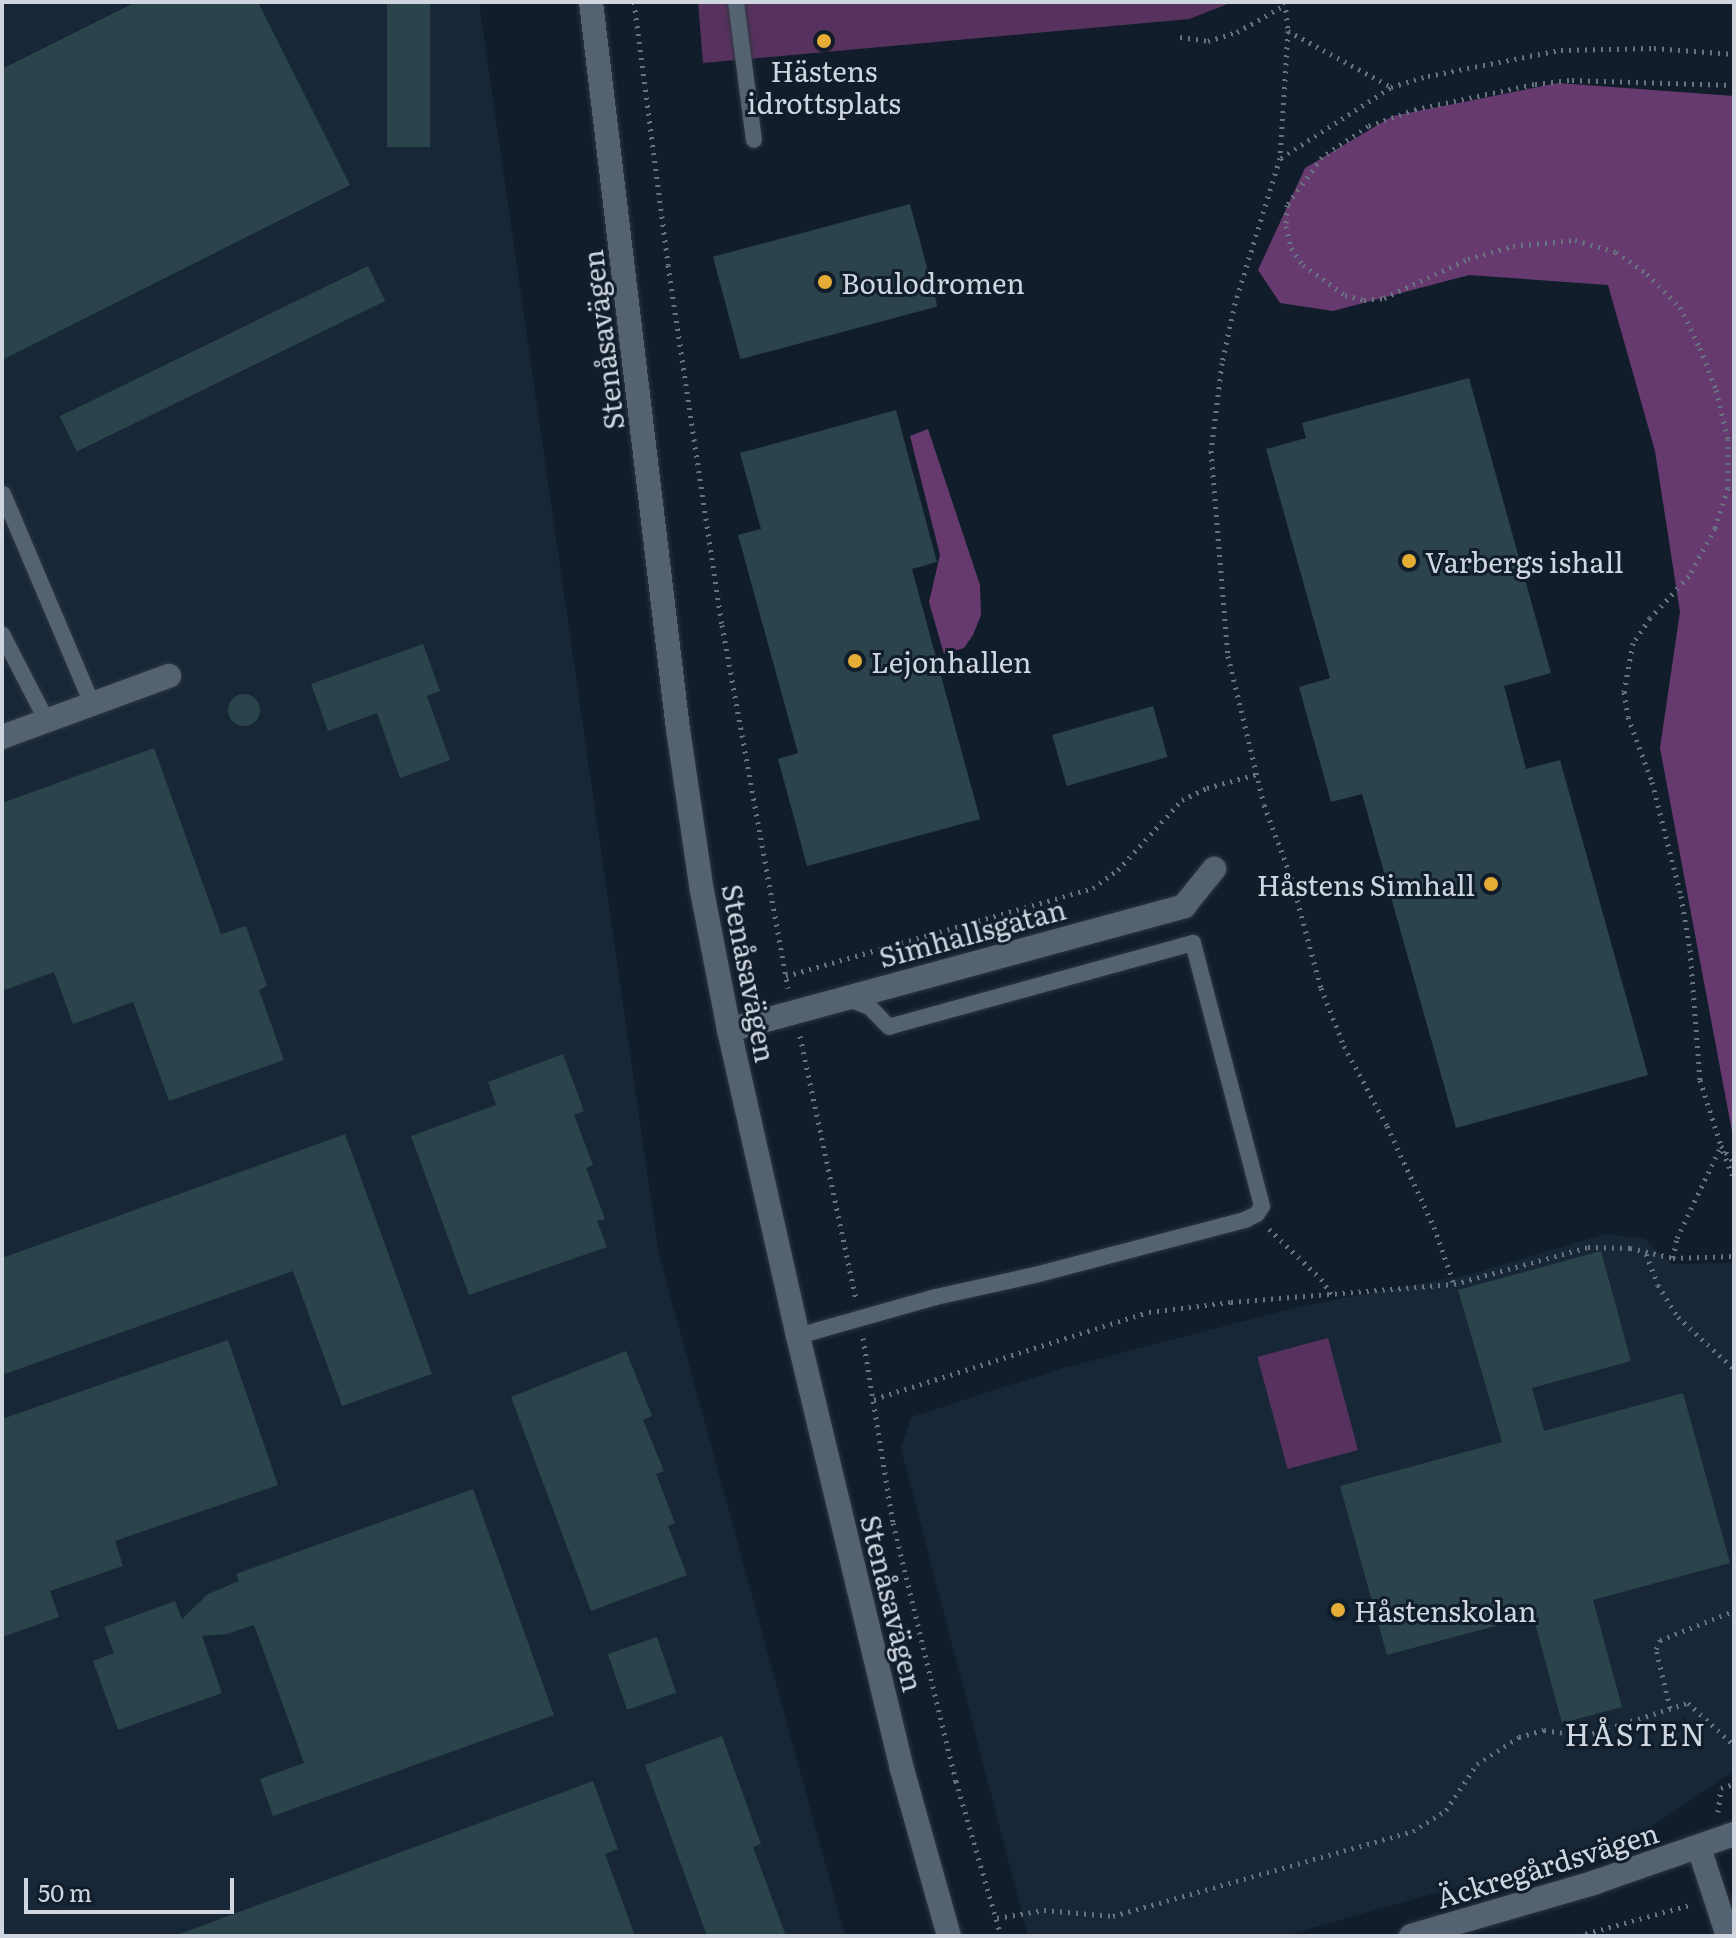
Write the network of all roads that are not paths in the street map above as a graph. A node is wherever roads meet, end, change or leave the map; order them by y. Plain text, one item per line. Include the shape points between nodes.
1 (591, 2) edge
2 (736, 2) edge
3 (754, 140) dead end
4 (3, 494) edge
5 (2, 634) edge
6 (169, 676) dead end
7 (92, 704) junction
8 (47, 721) junction
9 (2, 737) edge
10 (1214, 869) dead end
11 (843, 997) junction
12 (729, 1030) junction
13 (798, 1336) junction
14 (1734, 1834) edge
15 (1699, 1848) junction
16 (949, 1936) edge
17 (1411, 1936) edge
18 (1728, 1936) edge

1 - 12 street, Stenåsavägen via 678,729
2 - 3 lane
4 - 7 lane
5 - 8 lane
6 - 7 street
7 - 8 street
8 - 9 street
10 - 11 street, Simhallsgatan via 1184,906
11 - 12 street, Simhallsgatan
11 - 13 lane via 870,1007 889,1027 1193,943 1262,1206 1257,1214
12 - 13 street, Stenåsavägen
13 - 16 street, Stenåsavägen via 902,1769
14 - 15 street, Äckregårdsvägen
15 - 17 street, Äckregårdsvägen
15 - 18 street, Äckregårdsvägen

